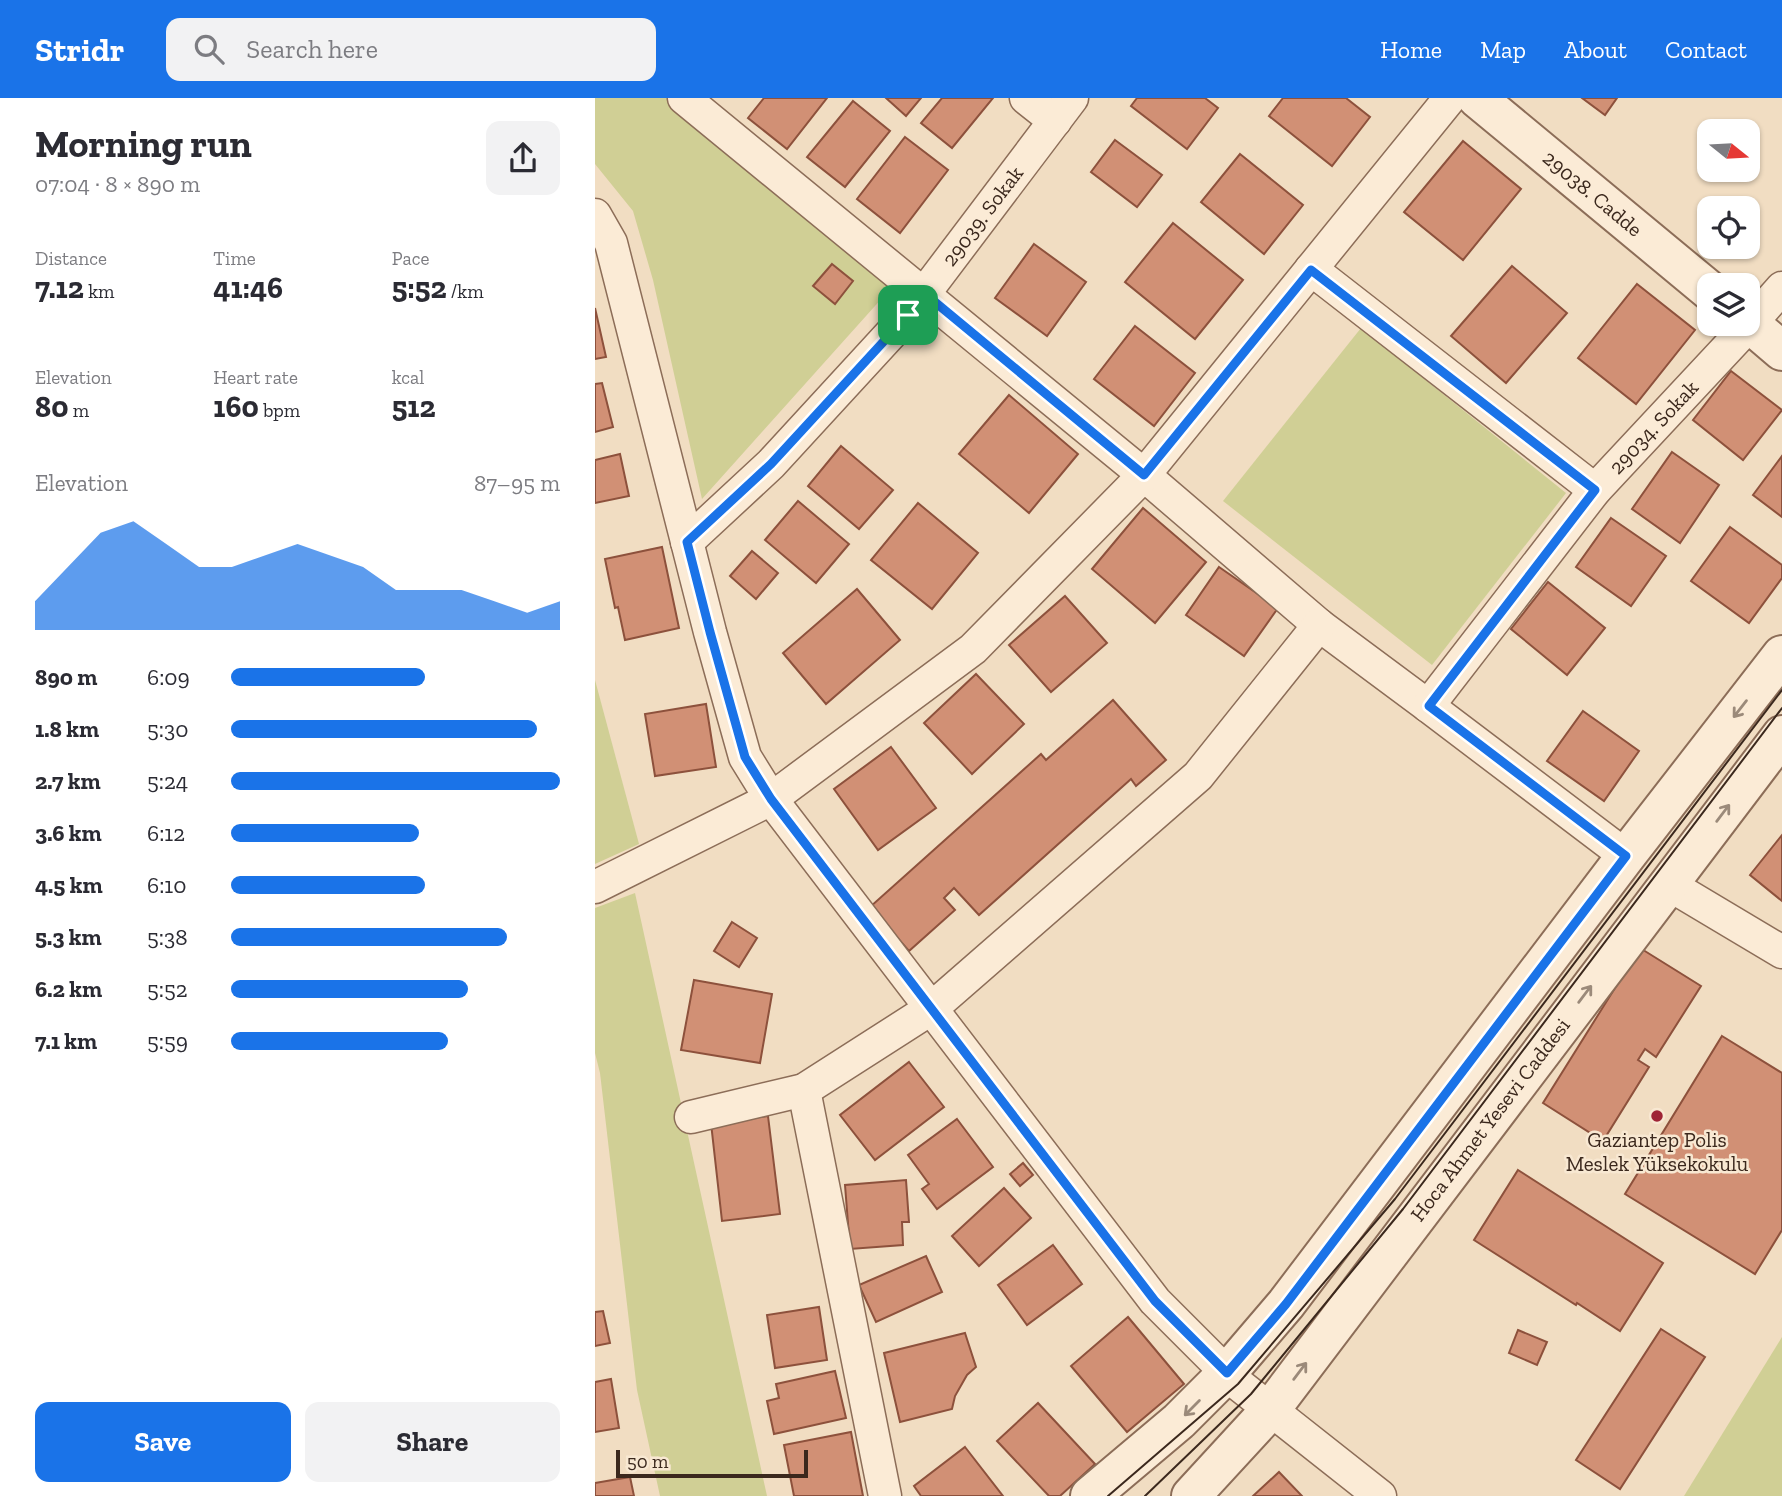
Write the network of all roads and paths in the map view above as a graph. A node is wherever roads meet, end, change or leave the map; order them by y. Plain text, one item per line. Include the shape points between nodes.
1 (684, 98) edge
2 (1026, 98) edge
3 (1450, 98) edge
4 (1478, 98) edge
5 (1064, 110) edge
6 (595, 215) edge
7 (1311, 270) junction
8 (1697, 279) edge
9 (1782, 288) edge
10 (924, 293) junction
11 (1760, 311) edge
12 (1760, 332) edge
13 (1737, 336) edge
14 (1782, 351) edge
15 (1144, 475) junction
16 (1595, 490) junction
17 (687, 542) junction
18 (1319, 625) junction
19 (1782, 655) edge
20 (1429, 706) junction
21 (1782, 735) edge
22 (771, 799) junction
23 (1626, 856) junction
24 (1668, 884) junction
25 (595, 887) edge
26 (1782, 952) edge
27 (932, 1008) junction
28 (804, 1090) junction
29 (691, 1117) dead end
30 (1227, 1373) junction
31 (1271, 1409) junction
32 (885, 1496) edge
33 (1090, 1496) edge
34 (1191, 1496) edge
35 (1380, 1496) edge

1 - 10 street
2 - 5 street
3 - 7 street
4 - 8 street, 29038. Cadde
5 - 10 street, 29039. Sokak
6 - 17 street via 611,243
7 - 15 street
7 - 16 street
9 - 11 street, 29034. Sokak
10 - 15 street
10 - 17 street, 29039. Sokak via 771,464
12 - 14 street
13 - 16 street, 29034. Sokak
15 - 18 street
15 - 22 street via 973,649
16 - 20 street, 29034. Sokak
17 - 22 street via 745,757
18 - 20 street
18 - 27 street via 1198,776
19 -> 23 street
20 - 23 street
24 -> 21 street, Hoca Ahmet Yesevi Caddesi
22 - 25 street
22 - 27 street
23 - 30 street via 1295,1293
24 - 26 street
31 -> 24 street, Hoca Ahmet Yesevi Caddesi
27 - 28 street
27 - 30 street via 1155,1301
28 - 29 street
28 - 32 street
30 - 31 street
30 -> 33 street via 1179,1421
31 - 34 street, Hoca Ahmet Yesevi Caddesi
31 - 35 street

